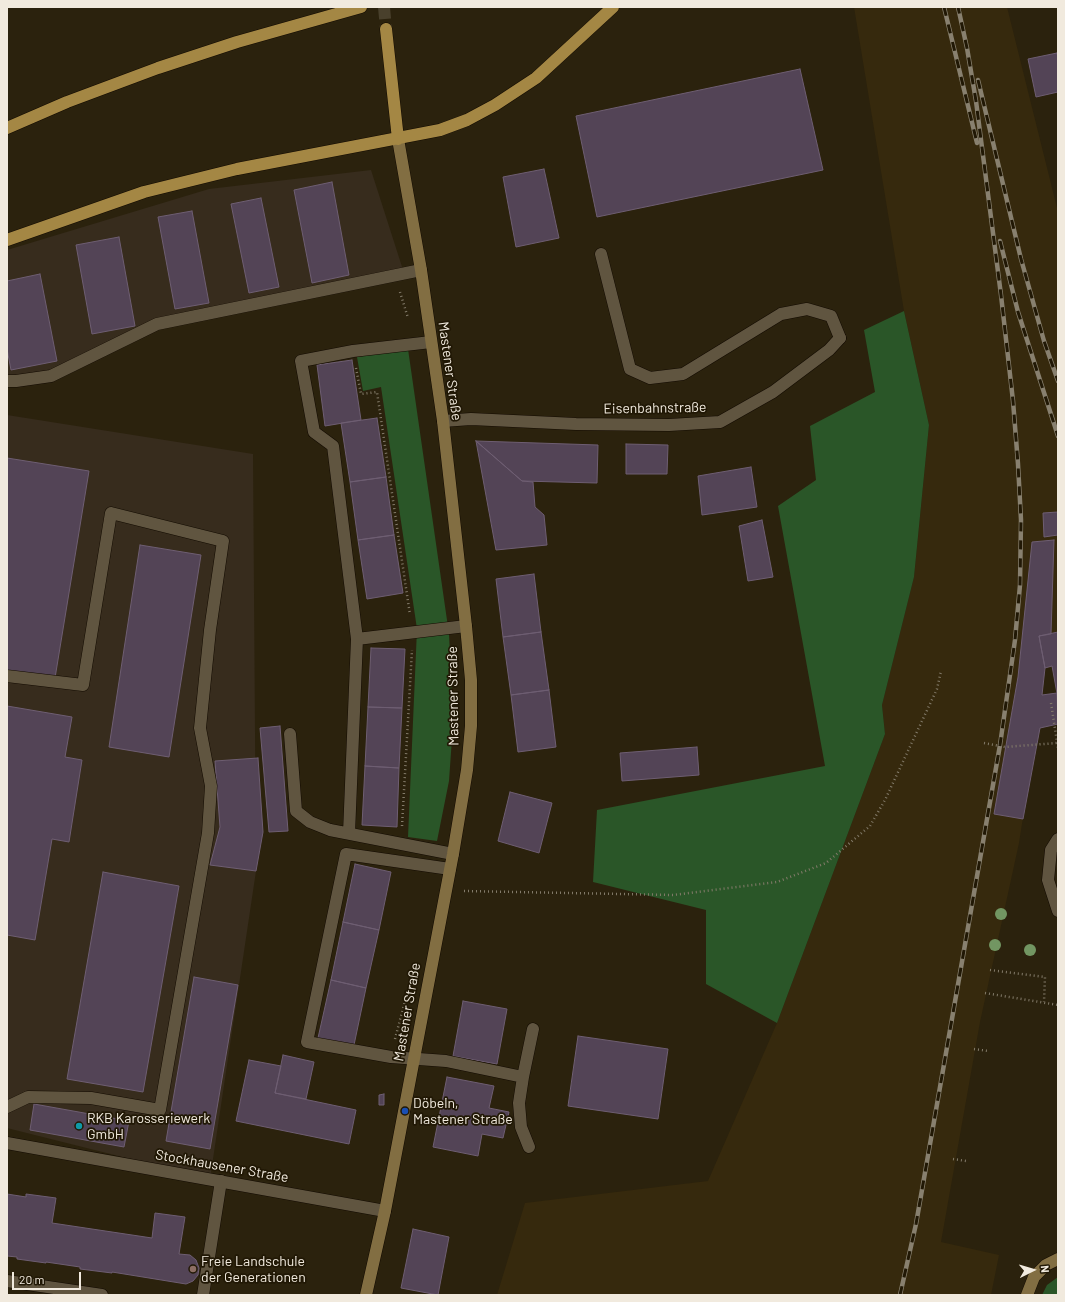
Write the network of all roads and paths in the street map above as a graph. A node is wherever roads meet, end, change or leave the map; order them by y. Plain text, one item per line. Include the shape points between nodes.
1 (361, 7) edge
2 (613, 7) edge
3 (386, 29) tunnel mouth
4 (7, 128) edge
5 (398, 139) junction
6 (7, 240) edge
7 (601, 254) dead end
8 (421, 270) junction
9 (393, 275) junction
10 (431, 342) junction
11 (415, 344) junction
12 (353, 351) junction
13 (7, 381) edge
14 (443, 421) junction
15 (466, 626) junction
16 (413, 632) junction
17 (357, 639) junction
18 (941, 671) dead end
19 (7, 676) edge
20 (1051, 703) dead end
21 (290, 734) dead end
22 (984, 743) dead end
23 (1057, 743) edge
24 (1058, 748) edge
25 (349, 834) junction
26 (1058, 839) edge
27 (401, 843) junction
28 (453, 854) junction
29 (450, 868) junction
30 (446, 888) junction
31 (1058, 912) edge
32 (990, 970) dead end
33 (985, 992) dead end
34 (408, 995) dead end
35 (1044, 1002) junction
36 (1058, 1005) edge
37 (533, 1029) dead end
38 (974, 1049) dead end
39 (988, 1051) dead end
40 (391, 1057) junction
41 (414, 1058) junction
42 (523, 1077) junction
43 (7, 1107) edge
44 (7, 1143) edge
45 (529, 1147) dead end
46 (953, 1159) dead end
47 (966, 1161) dead end
48 (220, 1181) junction
49 (385, 1211) junction
50 (1058, 1259) edge
51 (7, 1281) edge
52 (102, 1295) edge
53 (203, 1295) edge
54 (366, 1295) edge
55 (1027, 1295) edge

1 - 4 main road via 237,42 158,68
2 - 5 main road via 536,78 495,105 467,120 440,130
3 - 5 main road
5 - 6 main road via 237,169 144,192
5 - 8 main road, Mastener Straße
7 - 14 street, Eisenbahnstraße via 630,369 650,378 683,374 781,314 807,310 831,316 840,338 829,350 772,392 720,422 669,425 471,419
8 - 9 street
8 - 10 main road, Mastener Straße
9 - 11 path via 406,309
9 - 13 street via 158,324 51,376
10 - 11 street
10 - 14 main road, Mastener Straße
11 - 12 street
12 - 16 path via 361,394 377,392
12 - 17 street via 301,361 314,432 333,446
14 - 15 main road, Mastener Straße
15 - 16 street
15 - 28 main road, Mastener Straße via 471,680 471,726 467,770
16 - 17 street
16 - 27 path
17 - 25 street
18 - 30 path via 937,689 885,800 870,826 826,863 777,882 673,895 469,892
19 - 43 street via 83,685 111,513 223,542 210,630 200,728 211,786 208,834 160,1110 91,1098 28,1097
20 - 23 path
21 - 25 street via 296,811 310,822
22 - 23 path via 1005,747
23 - 24 path
25 - 27 street
26 - 31 street via 1051,850 1048,880
27 - 28 street
28 - 29 main road, Mastener Straße
29 - 30 main road, Mastener Straße
29 - 40 street via 346,854 307,1042
30 - 41 main road, Mastener Straße
32 - 35 path via 1045,977
33 - 35 path
34 - 40 path
35 - 36 path
37 - 42 street
38 - 39 path
40 - 41 street
41 - 42 street via 446,1061
41 - 49 main road, Mastener Straße
42 - 45 street via 519,1103 520,1121
44 - 48 street, Stockhausener Straße
46 - 47 path
48 - 49 street, Stockhausener Straße
48 - 53 street
49 - 54 main road, Mastener Straße
50 - 55 main road via 1046,1265 1034,1277
51 - 52 street

